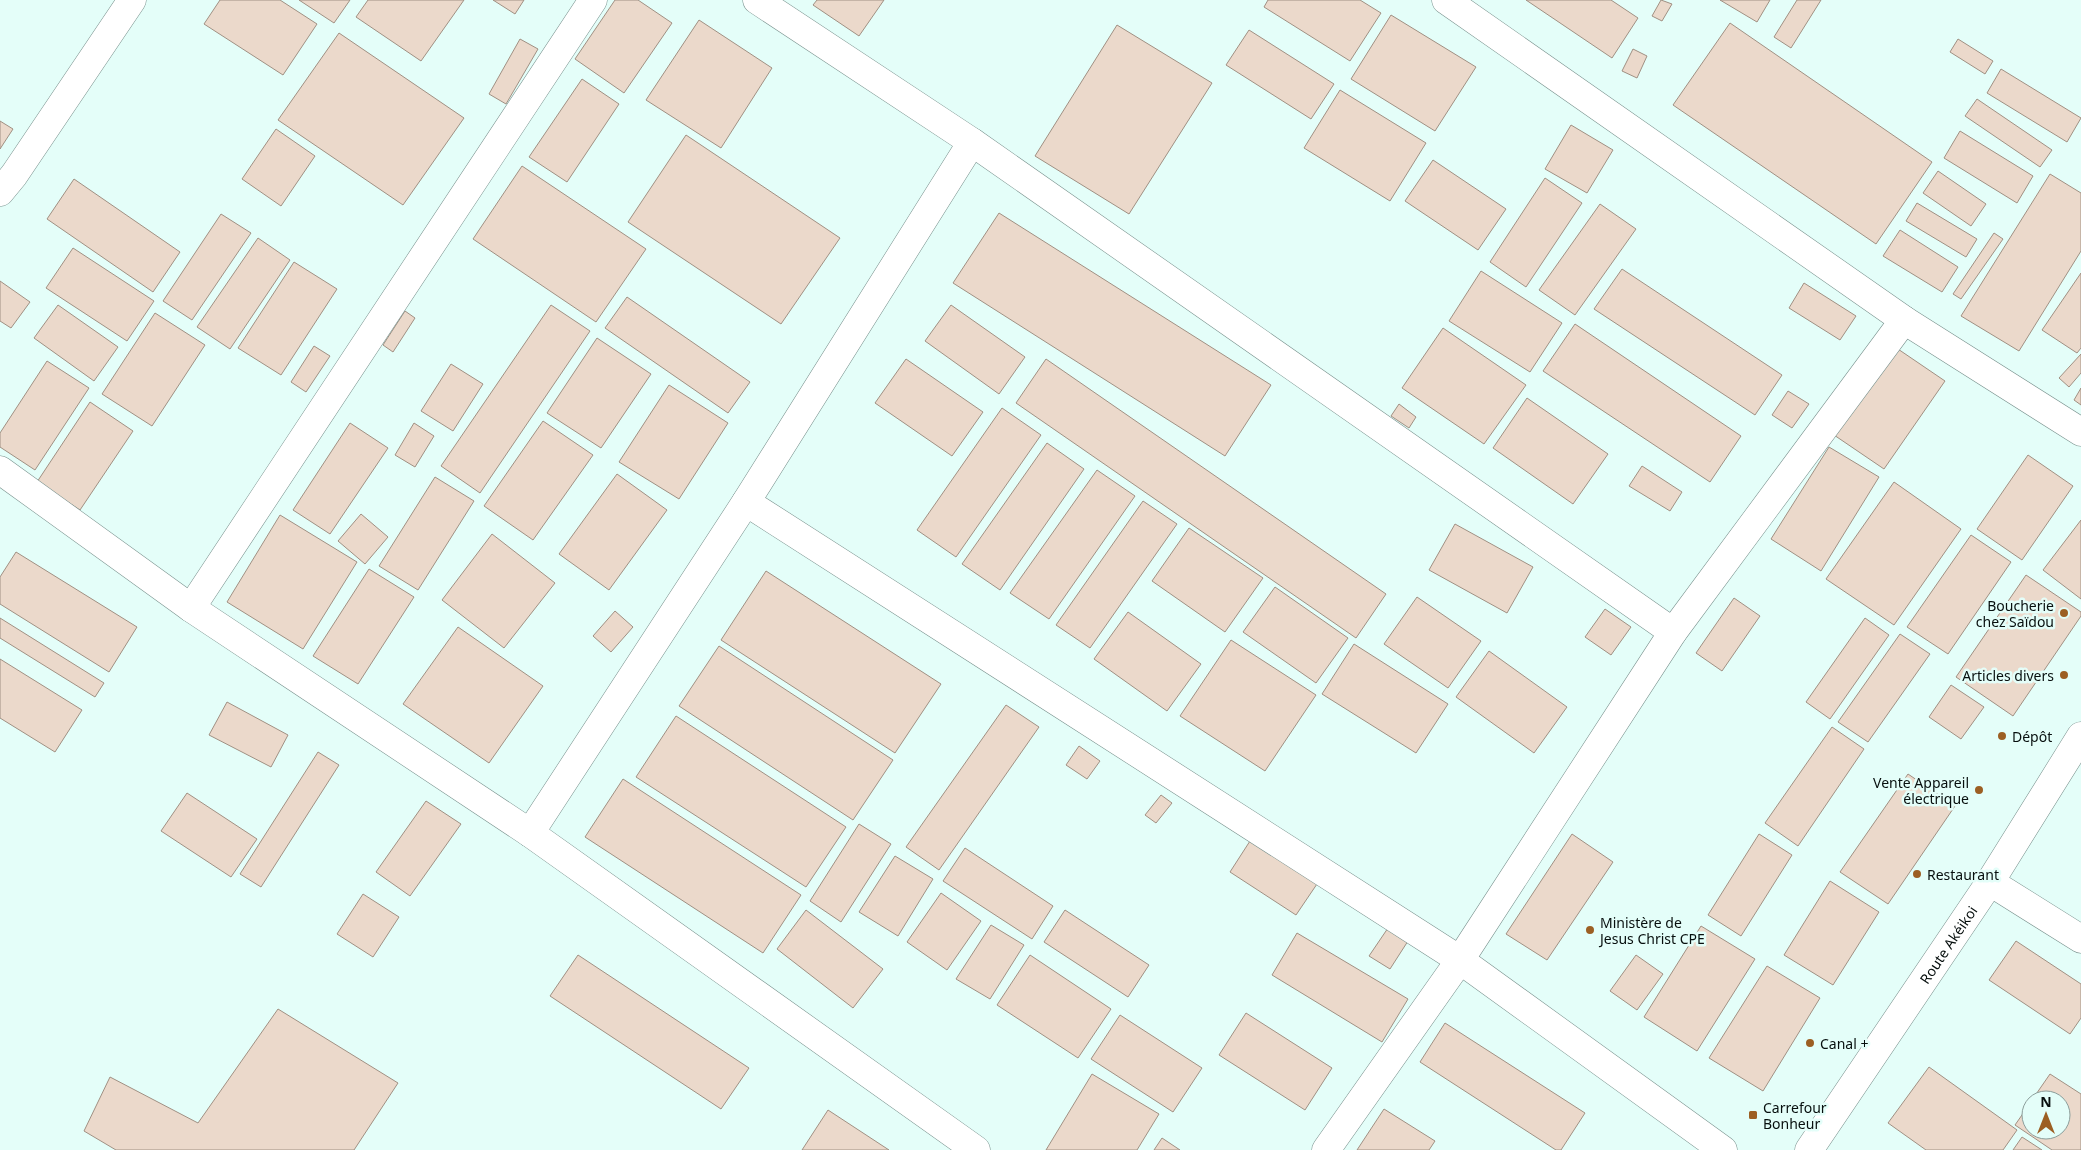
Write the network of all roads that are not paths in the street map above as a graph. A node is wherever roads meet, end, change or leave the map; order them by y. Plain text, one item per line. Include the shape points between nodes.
1 (132, 0) edge
2 (593, 0) edge
3 (757, 0) edge
4 (1446, 0) edge
5 (972, 142) junction
6 (0, 192) edge
7 (1904, 320) junction
8 (2081, 432) edge
9 (0, 470) edge
10 (746, 502) junction
11 (191, 608) junction
12 (1673, 632) junction
13 (2081, 736) edge
14 (530, 833) junction
15 (1990, 882) junction
16 (2081, 939) edge
17 (1460, 960) junction
18 (976, 1150) edge
19 (1326, 1150) edge
20 (1723, 1150) edge
21 (1809, 1150) edge

1 - 6 street
2 - 11 street
3 - 5 street
4 - 7 street
5 - 10 street
5 - 12 street
7 - 8 street
7 - 12 street
9 - 11 street
10 - 14 street
10 - 17 street
11 - 14 street
12 - 17 street
13 - 15 street, Route Akéikoi
14 - 18 street
15 - 16 street
15 - 21 street, Route Akéikoi
17 - 19 street
17 - 20 street

